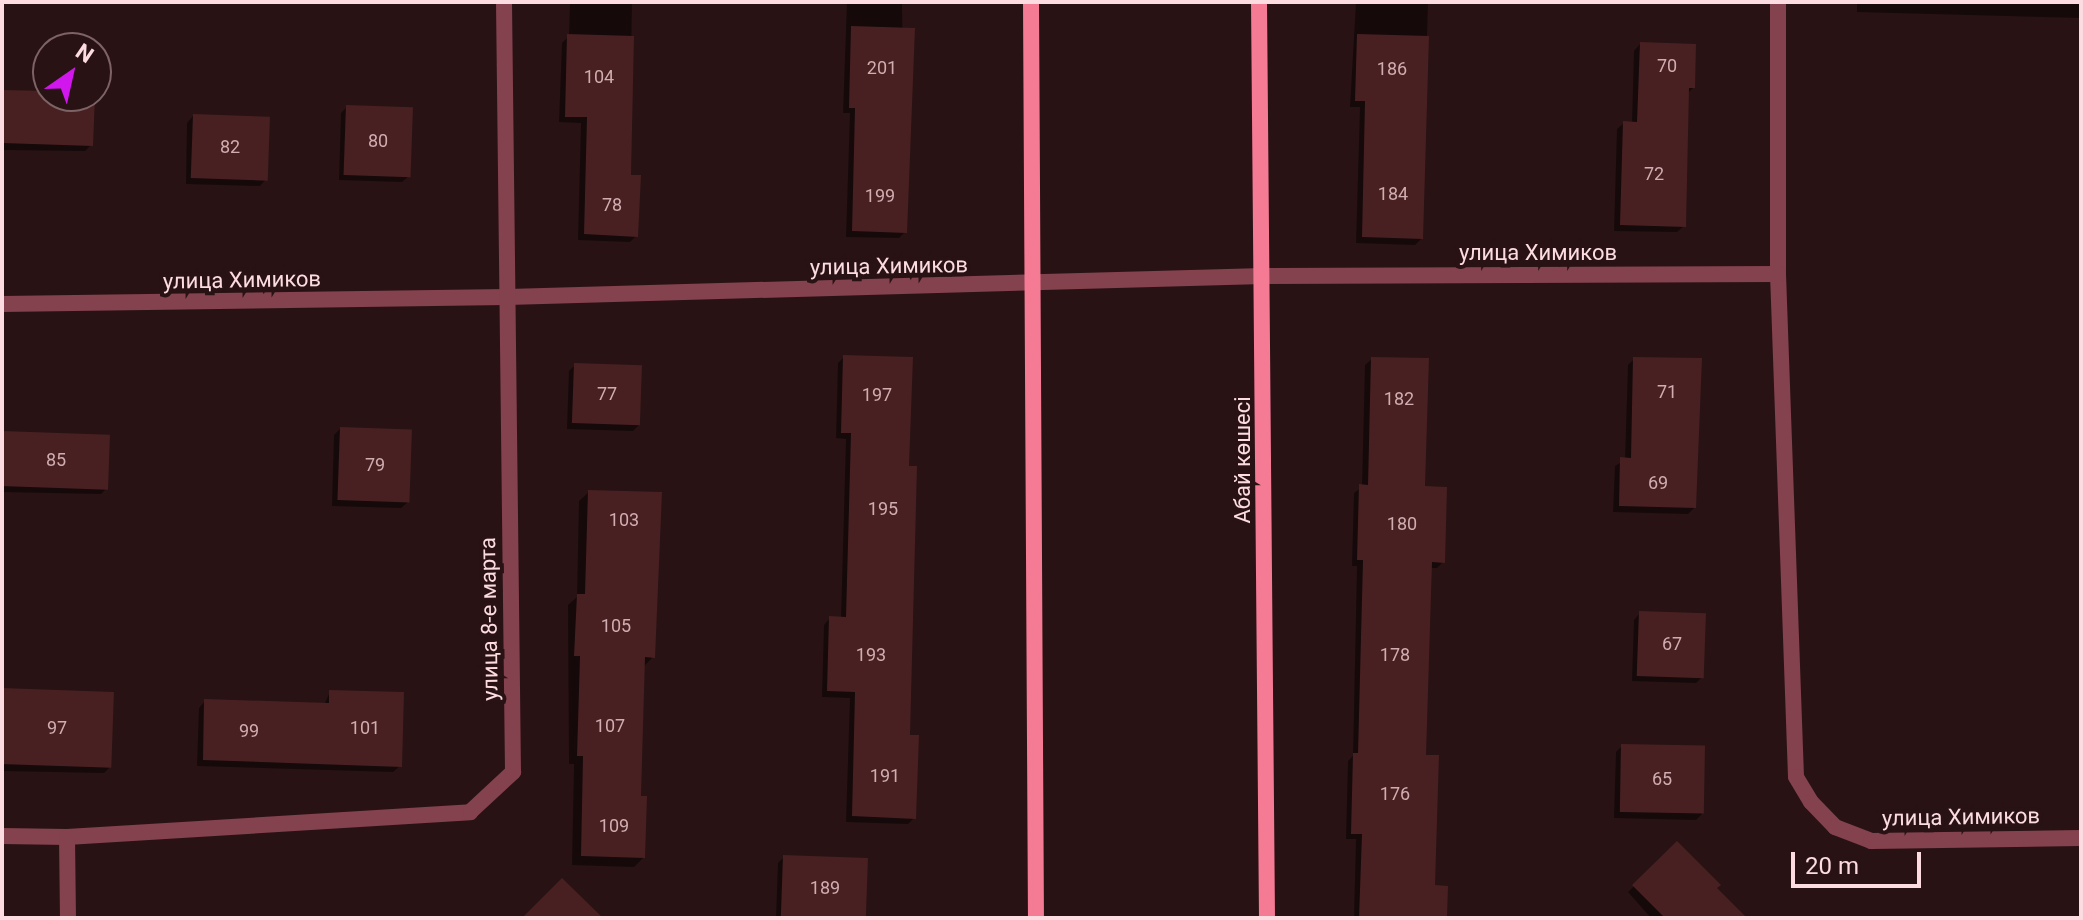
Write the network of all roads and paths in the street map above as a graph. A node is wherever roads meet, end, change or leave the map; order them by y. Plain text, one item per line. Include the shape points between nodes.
1 (504, 2) edge
2 (1031, 2) edge
3 (1259, 2) edge
4 (1778, 2) edge
5 (1778, 274) junction
6 (1264, 276) junction
7 (1035, 284) junction
8 (507, 297) junction
9 (2, 304) edge
10 (2, 836) edge
11 (67, 837) junction
12 (2081, 838) edge
13 (68, 918) edge
14 (1036, 918) edge
15 (1267, 918) edge

1 - 8 street, улица 8-е марта
2 - 7 street
3 - 6 street, Абай көшесі
4 - 5 street, улица Химиков
5 - 6 street, улица Химиков
5 - 12 street, улица Химиков via 1796,777 1835,827 1871,841
6 - 7 street, улица Химиков
6 - 15 street, Абай көшесі
7 - 8 street, улица Химиков
7 - 14 street
8 - 9 street, улица Химиков
8 - 11 street, улица 8-е марта via 513,772 470,812
10 - 11 street, улица 8-е марта
11 - 13 street

